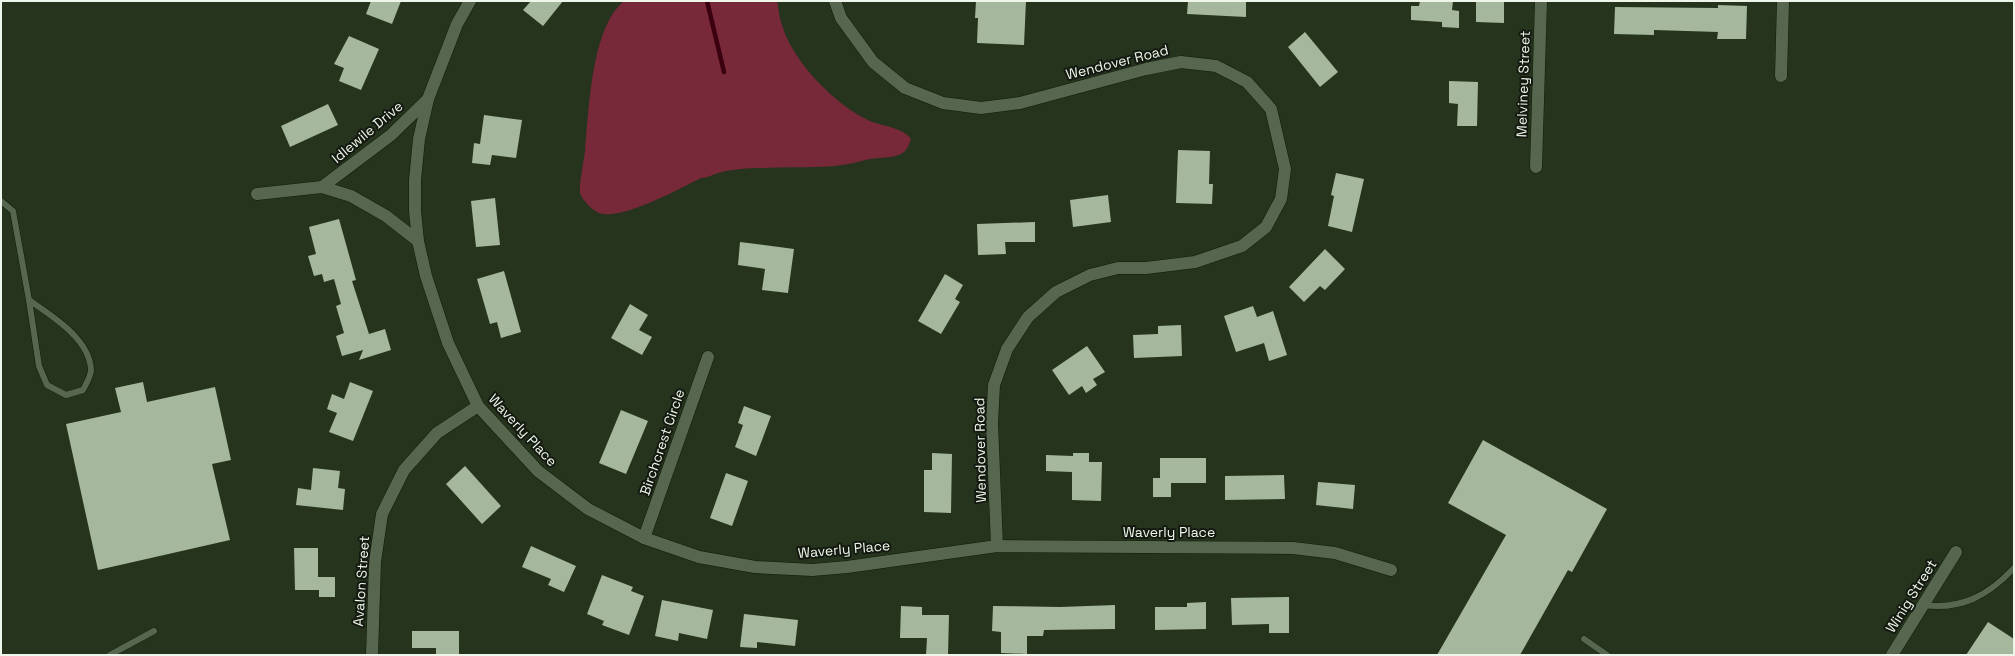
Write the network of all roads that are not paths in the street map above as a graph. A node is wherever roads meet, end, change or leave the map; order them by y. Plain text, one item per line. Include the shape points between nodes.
1 (470, 1) edge
2 (834, 1) edge
3 (1541, 1) edge
4 (1783, 1) edge
5 (1781, 76) dead end
6 (428, 99) junction
7 (1536, 167) dead end
8 (322, 187) junction
9 (257, 194) dead end
10 (1, 201) edge
11 (418, 241) junction
12 (29, 300) junction
13 (708, 357) dead end
14 (478, 406) junction
15 (644, 538) junction
16 (997, 546) junction
17 (1956, 552) dead end
18 (2014, 568) edge
19 (1391, 570) dead end
20 (1923, 605) junction
21 (154, 631) dead end
22 (1584, 639) dead end
23 (110, 655) edge
24 (372, 655) edge
25 (1607, 655) edge
26 (1892, 655) edge

1 - 6 street, Waverly Place via 457,24
2 - 16 street, Wendover Road via 841,18 873,62 905,88 943,103 981,108 1020,103 1146,69 1182,62 1216,66 1247,82 1271,109 1286,169 1281,199 1266,226 1242,246 1195,262 1146,268 1118,268 1090,275 1056,292 1028,317 1006,349 994,385 992,424
3 - 7 street, Melviney Street
4 - 5 street
6 - 8 street, Idlewile Drive via 391,135
6 - 11 street, Waverly Place via 419,139 414,180
8 - 9 street
8 - 11 street via 351,196 386,216
10 - 12 lane via 13,211
11 - 14 street, Waverly Place via 426,276 448,343
12 - 12 lane via 39,366 47,385 66,395 83,390 92,371 87,352 62,322
13 - 15 street, Birchcrest Circle
14 - 15 street, Waverly Place via 538,471 588,509
14 - 24 street, Avalon Street via 437,433 413,459 404,470 382,514 374,562
15 - 16 street, Waverly Place via 699,557 755,567 812,570
16 - 19 street, Waverly Place via 1294,548 1335,553
17 - 20 street, Winig Street
18 - 20 lane via 1985,594 1962,604 1941,608
20 - 26 street, Winig Street
21 - 23 lane
22 - 25 lane

